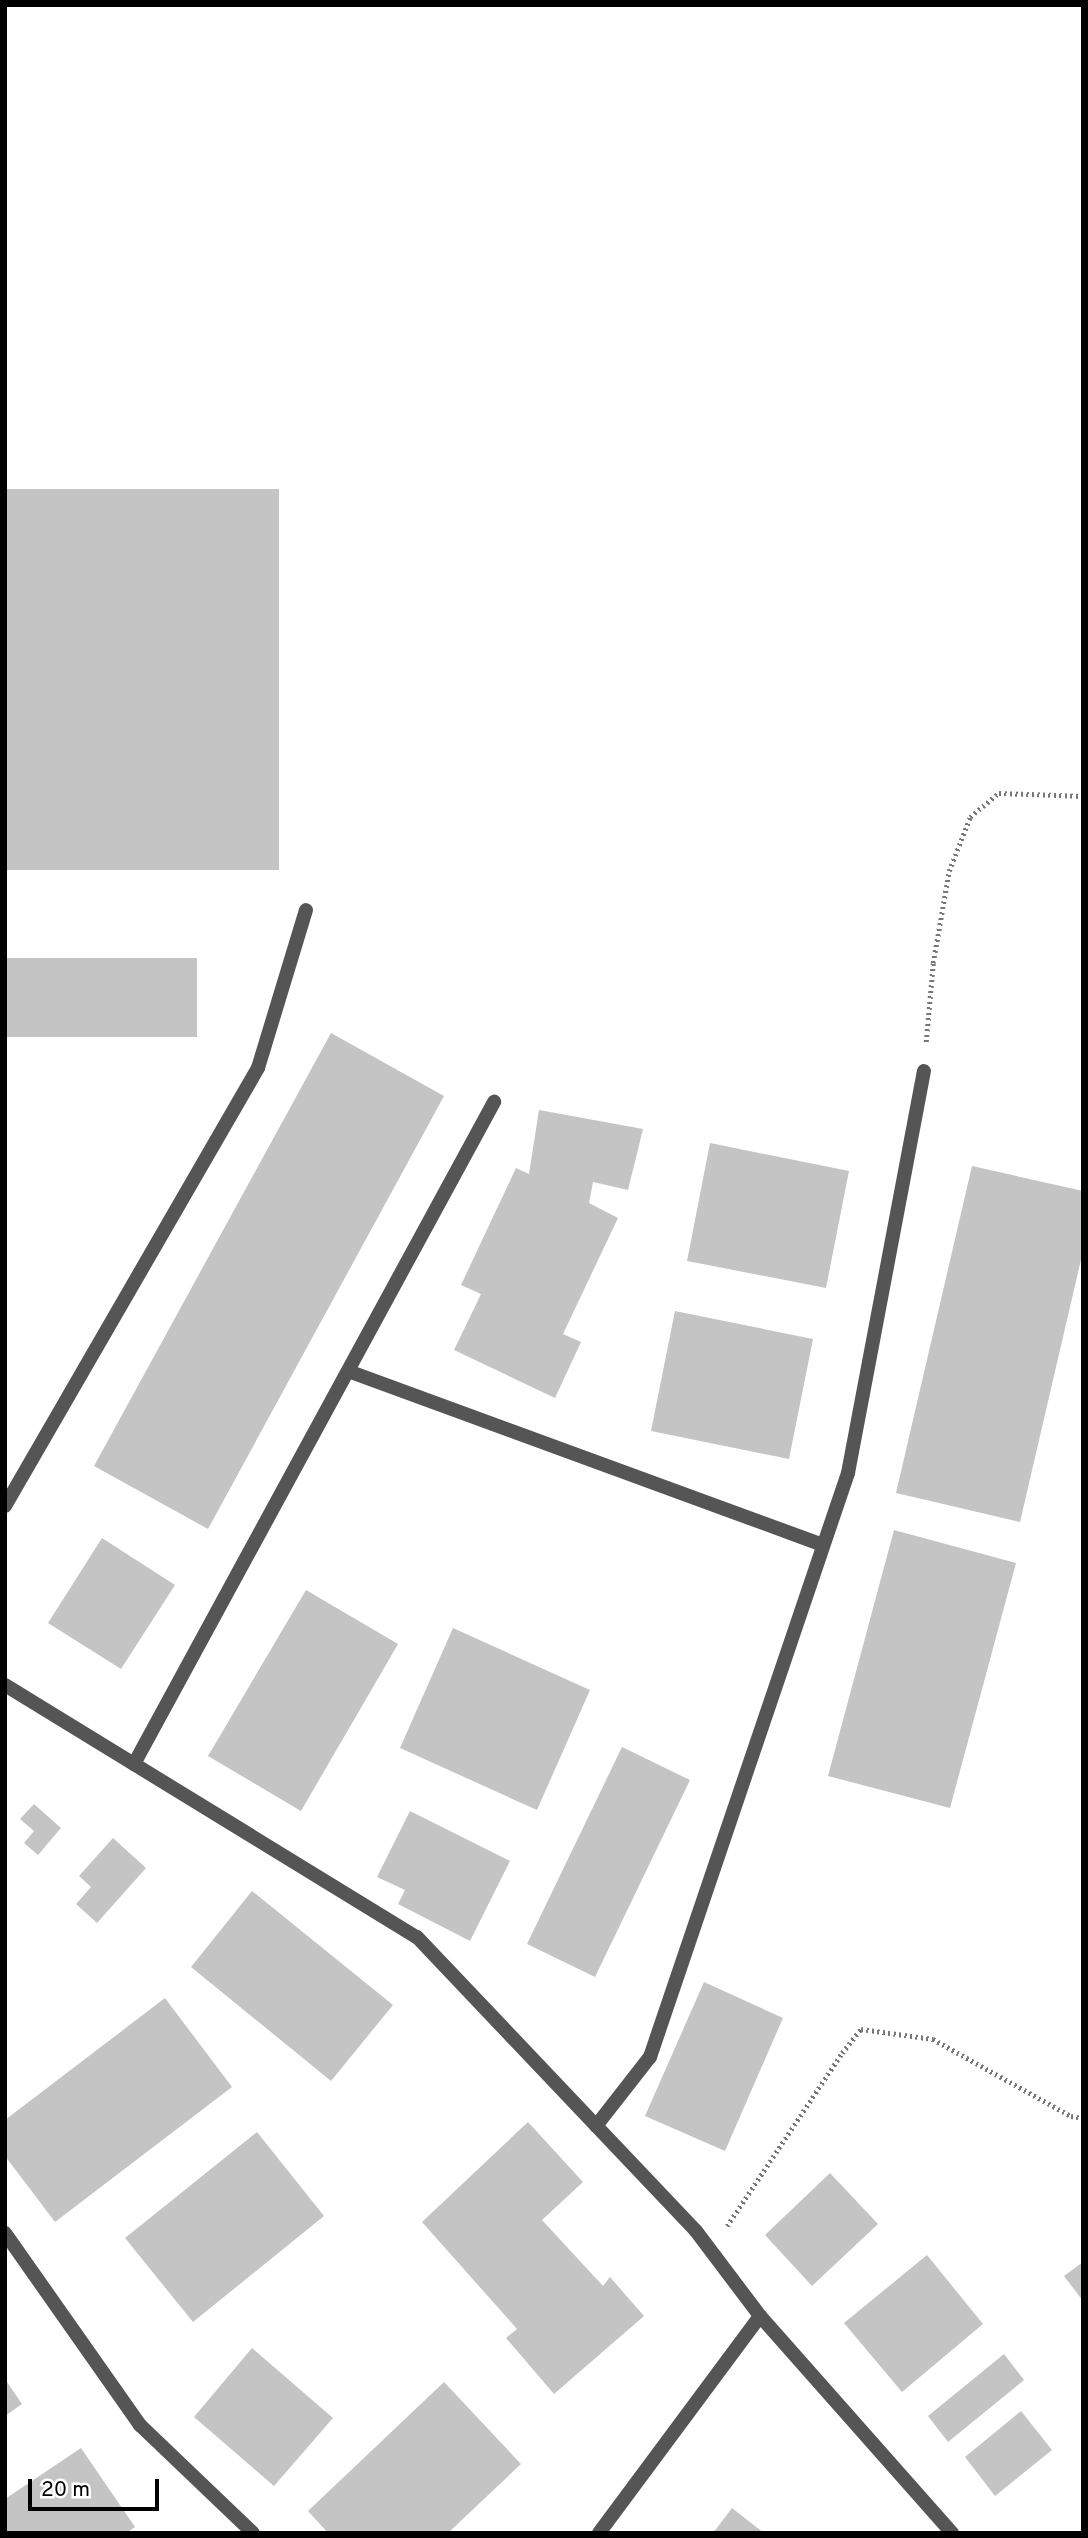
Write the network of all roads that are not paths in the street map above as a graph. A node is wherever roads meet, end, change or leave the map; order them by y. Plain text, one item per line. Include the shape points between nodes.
1 (306, 910) dead end
2 (924, 1070) road end
3 (494, 1102) dead end
4 (348, 1371) junction
5 (5, 1506) edge
6 (823, 1545) junction
7 (5, 1685) edge
8 (135, 1764) junction
9 (596, 2126) junction
10 (5, 2233) edge
11 (760, 2316) junction
12 (254, 2533) edge
13 (599, 2533) edge
14 (952, 2533) edge

1 - 5 street via 258,1068
2 - 6 street via 848,1473
3 - 4 street
4 - 6 street
4 - 8 street
6 - 9 street via 650,2057
7 - 8 street
8 - 9 street via 416,1937
9 - 11 street via 711,2250
10 - 12 street via 140,2425
11 - 13 street
11 - 14 street

